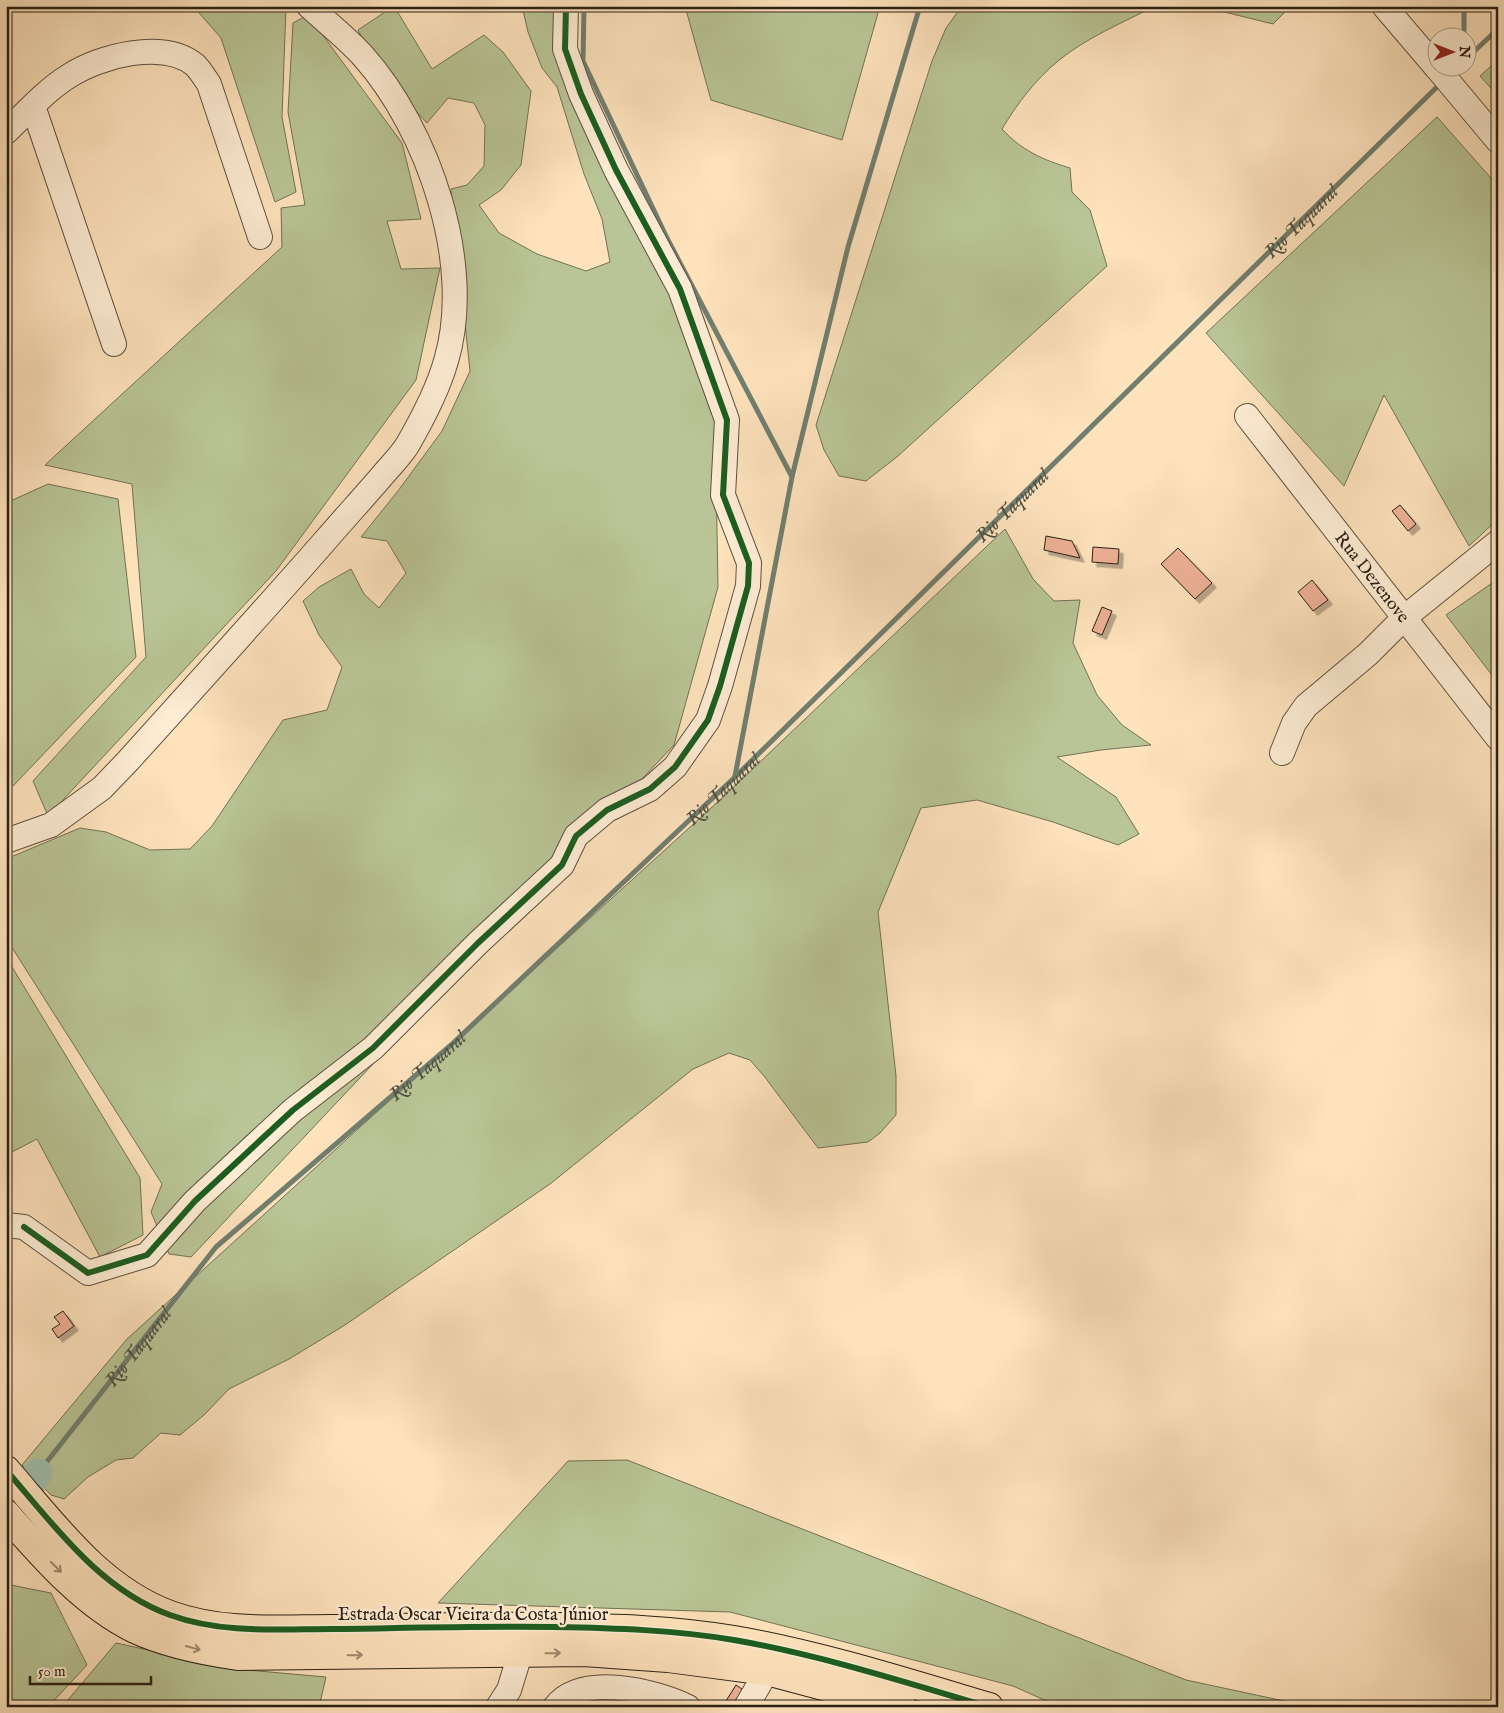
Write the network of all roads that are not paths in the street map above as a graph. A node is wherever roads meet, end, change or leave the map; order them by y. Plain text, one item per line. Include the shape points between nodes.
1 (308, 6) edge
2 (566, 6) edge
3 (1384, 6) edge
4 (1426, 55) edge
5 (1446, 78) edge
6 (33, 106) junction
7 (6, 132) edge
8 (1498, 141) edge
9 (260, 237) dead end
10 (114, 344) dead end
11 (1246, 416) dead end
12 (1498, 542) edge
13 (1404, 618) junction
14 (1498, 738) edge
15 (1282, 753) dead end
16 (6, 841) edge
17 (15, 1226) edge
18 (6, 1470) edge
19 (14, 1523) edge
20 (520, 1654) junction
21 (767, 1671) junction
22 (498, 1707) edge
23 (555, 1707) edge
24 (688, 1707) edge
25 (746, 1707) edge
26 (902, 1707) edge
27 (989, 1707) edge

1 - 16 street via 362,55 387,87 407,118 431,177 449,241 454,276 453,327 446,360 433,395 407,446 128,762 102,788 52,825
2 - 17 street via 565,49 581,94 620,179 680,289 727,420 723,494 750,563 748,586 708,720 674,767 650,789 607,810 576,836 562,865 373,1048 293,1110 195,1201 146,1255 88,1274
3 - 4 street
5 - 8 street
6 - 7 street
6 - 9 street via 69,76 124,54 156,52 178,56 195,65 209,84 218,106
6 - 10 street
11 - 13 street, Rua Dezenove
12 - 13 street
13 - 14 street, Rua Dezenove
13 - 15 street via 1368,654 1306,706 1294,723
18 - 27 main road, Estrada Oscar Vieira da Costa Júnior via 112,1584 148,1606 187,1621 256,1629 553,1627 696,1635 775,1648
19 -> 20 main road via 84,1594 110,1614 150,1635 203,1651 238,1656
20 -> 21 main road via 584,1652 631,1655
20 - 22 street via 509,1690
21 - 25 street
21 - 26 main road
23 - 24 street via 584,1688 603,1687 652,1693

